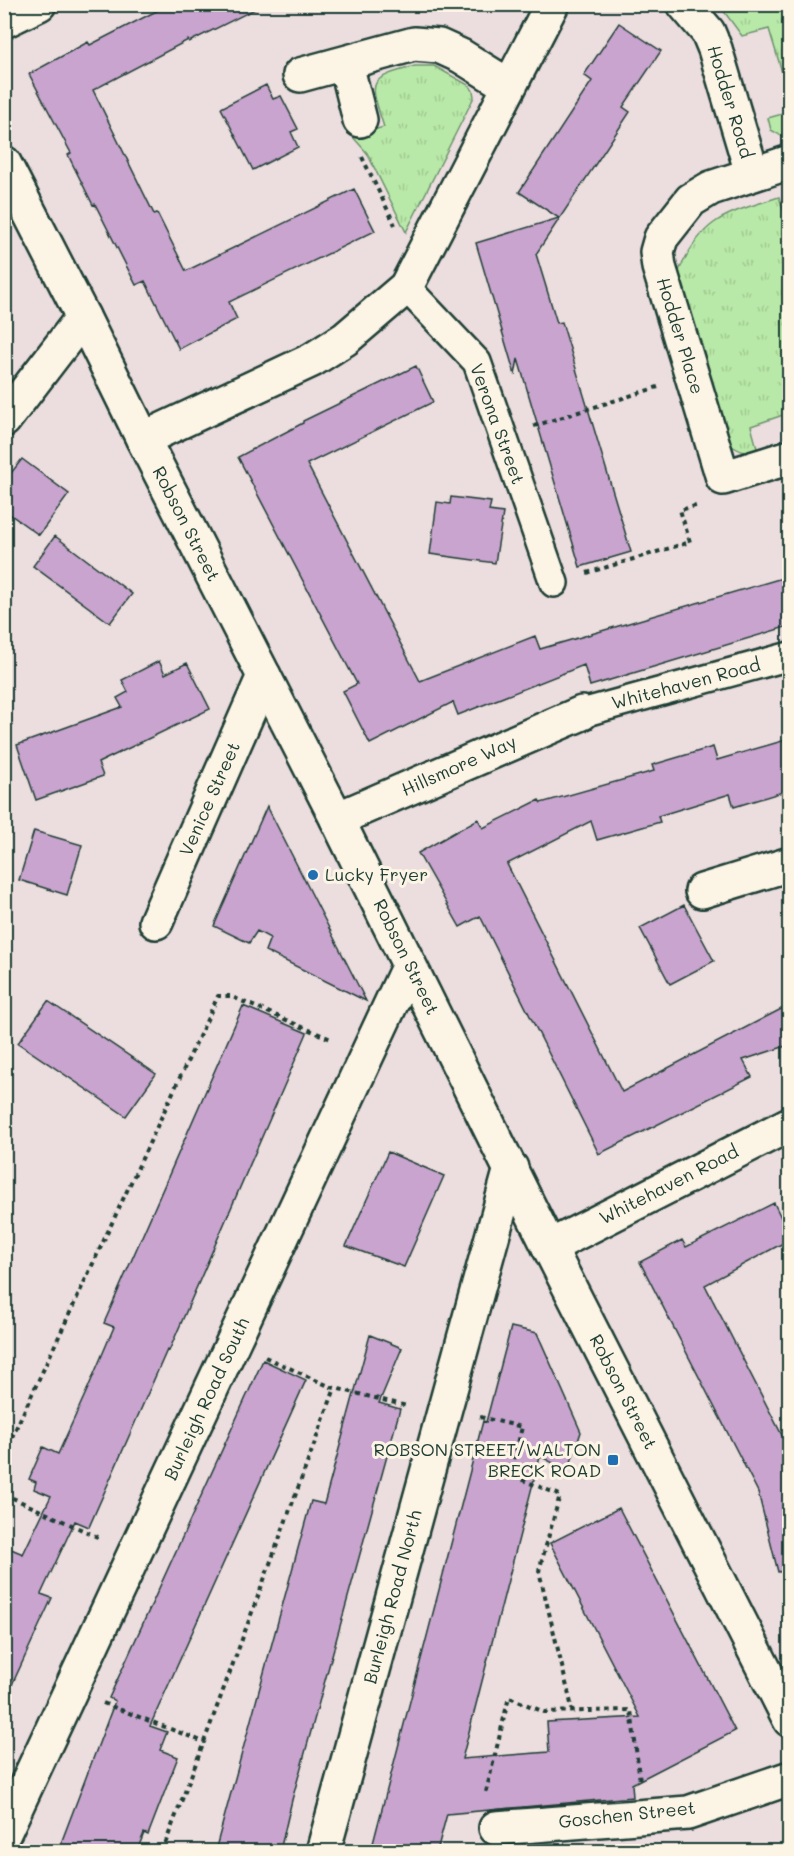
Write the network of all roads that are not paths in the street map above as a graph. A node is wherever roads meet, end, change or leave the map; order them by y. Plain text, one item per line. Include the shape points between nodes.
1 (39, 4) edge
2 (552, 4) edge
3 (684, 4) edge
4 (4, 21) edge
5 (346, 64) junction
6 (300, 75) dead end
7 (509, 86) junction
8 (360, 120) road end
9 (789, 162) edge
10 (4, 163) edge
11 (752, 173) junction
12 (411, 278) junction
13 (83, 317) junction
14 (4, 420) edge
15 (143, 439) junction
16 (789, 458) edge
17 (554, 583) road end
18 (789, 656) edge
19 (264, 676) junction
20 (582, 713) joint
21 (337, 819) junction
22 (789, 864) edge
23 (702, 891) dead end
24 (156, 922) dead end
25 (409, 964) junction
26 (789, 1124) edge
27 (511, 1168) junction
28 (549, 1247) junction
29 (789, 1720) edge
30 (789, 1778) edge
31 (496, 1828) dead end
32 (4, 1833) edge
33 (323, 1851) edge

1 - 4 street
2 - 7 street
3 - 11 street, Hodder Road via 708,32
5 - 6 street
5 - 7 street via 414,45 439,46
5 - 8 street
7 - 12 street
9 - 11 street, Hodder Place
10 - 13 street, Robson Street
11 - 16 street, Hodder Place via 691,200 661,238 657,252 723,478
12 - 15 street via 345,339 312,360
12 - 17 street, Verona Street via 477,362
13 - 14 street
13 - 15 street, Robson Street
15 - 19 street, Robson Street
18 - 20 street, Whitehaven Road
19 - 21 street, Robson Street
19 - 24 street, Venice Street
20 - 21 street, Hillsmore Way
21 - 25 street, Robson Street
22 - 23 street
25 - 27 street, Robson Street
25 - 32 street, Burleigh Road South
26 - 28 street, Whitehaven Road
27 - 28 street, Robson Street
27 - 33 street, Burleigh Road North
28 - 29 street, Robson Street
30 - 31 street, Goschen Street via 688,1813

